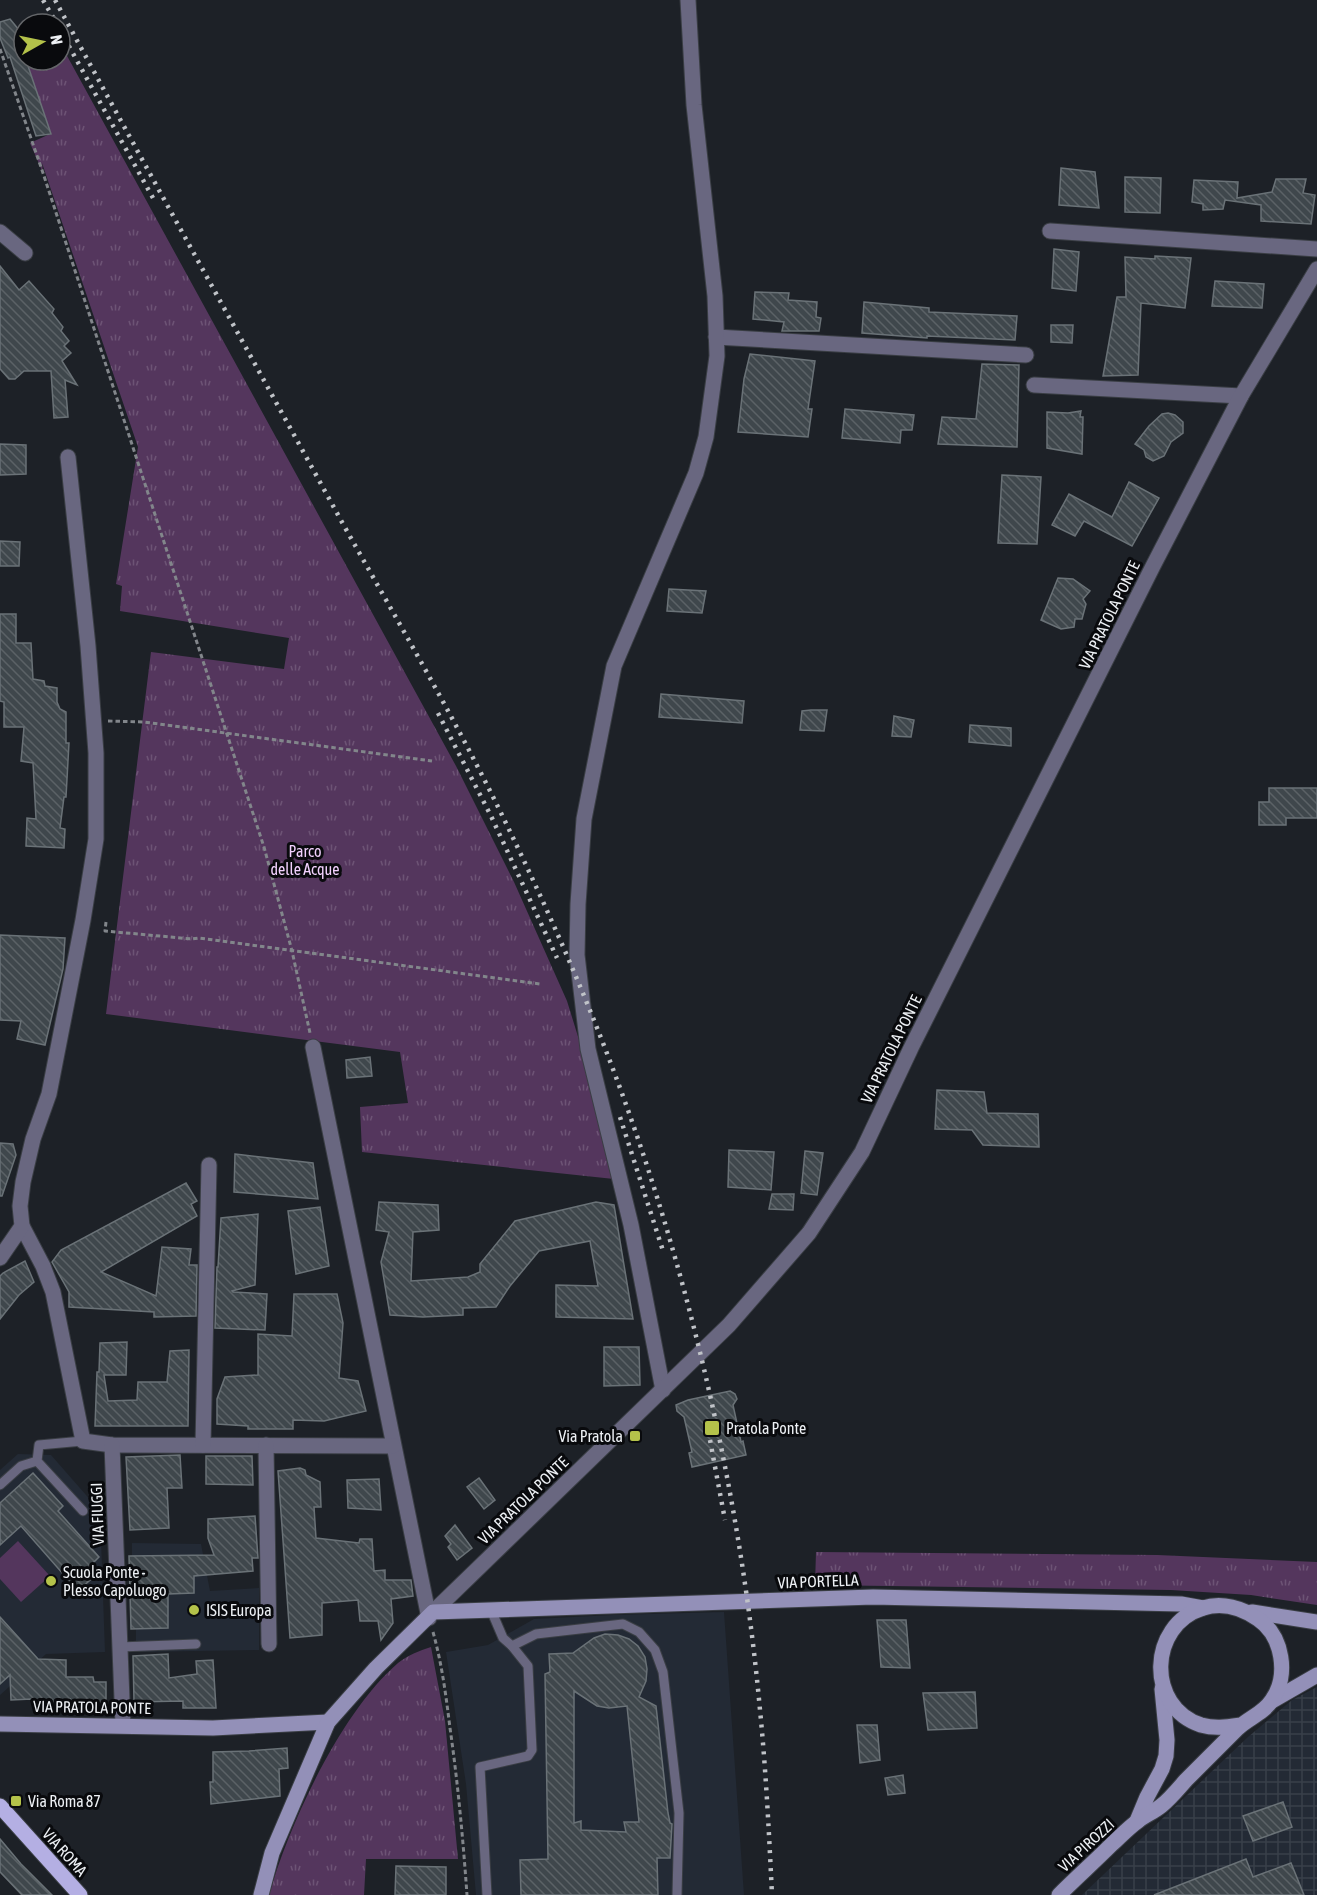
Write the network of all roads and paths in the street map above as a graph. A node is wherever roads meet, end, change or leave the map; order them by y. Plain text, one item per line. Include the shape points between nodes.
1 (688, 0) edge
2 (0, 49) edge
3 (1050, 231) dead end
4 (0, 232) edge
5 (1317, 249) edge
6 (25, 253) dead end
7 (1317, 269) edge
8 (716, 337) junction
9 (1026, 355) dead end
10 (1034, 385) dead end
11 (1241, 396) junction
12 (68, 457) dead end
13 (94, 721) junction
14 (228, 733) junction
15 (432, 761) dead end
16 (106, 922) dead end
17 (292, 951) junction
18 (540, 984) dead end
19 (313, 1047) joint
20 (209, 1165) dead end
21 (22, 1226) junction
22 (0, 1258) edge
23 (663, 1390) junction
24 (83, 1441) junction
25 (112, 1445) junction
26 (203, 1445) junction
27 (266, 1445) junction
28 (393, 1446) junction
29 (37, 1461) junction
30 (0, 1485) edge
31 (83, 1511) dead end
32 (1203, 1608) junction
33 (490, 1610) junction
34 (1248, 1612) junction
35 (431, 1615) junction
36 (1317, 1622) edge
37 (196, 1644) dead end
38 (264, 1644) dead end
39 (512, 1646) junction
40 (120, 1647) junction
41 (1317, 1675) edge
42 (1162, 1683) junction
43 (1272, 1701) junction
44 (328, 1722) junction
45 (0, 1724) edge
46 (123, 1725) junction
47 (1241, 1725) junction
48 (0, 1806) edge
49 (1137, 1821) junction
50 (80, 1895) edge
51 (261, 1895) edge
52 (467, 1895) edge
53 (487, 1895) edge
54 (677, 1895) edge
55 (1059, 1895) edge

1 - 8 street
2 - 14 path
3 - 5 street
4 - 6 street
7 - 11 street, VIA PRATOLA PONTE
8 - 9 street
8 - 23 street via 706,437 696,473 614,666 584,819 578,904 577,955 588,1049 631,1225
10 - 11 street
11 - 23 street, VIA PRATOLA PONTE via 910,1048 862,1152 809,1233 729,1325
12 - 13 street
13 - 14 path via 144,722
13 - 21 street via 96,839 49,1094 23,1182
14 - 15 path
14 - 17 path
16 - 17 path via 105,930
17 - 18 path
17 - 19 path
19 - 28 street
20 - 26 street
21 - 22 street
21 - 24 street via 54,1292
23 - 35 street, VIA PRATOLA PONTE
24 - 25 street
24 - 29 lane via 39,1445
25 - 26 street
25 - 40 street, VIA FIUGGI
26 - 27 street
27 - 28 street
27 - 38 street
28 - 35 street
29 - 30 lane via 21,1466
29 - 31 lane
32 - 33 main road, VIA PORTELLA via 1181,1604 873,1597
32 - 34 main road, VIA PORTELLA via 1231,1606
32 - 42 main road, VIA PORTELLA via 1174,1627 1164,1643 1160,1661
33 - 35 main road, VIA PORTELLA
33 - 39 lane via 503,1638
34 - 36 main road, VIA PORTELLA
34 - 43 main road, VIA PORTELLA via 1262,1621 1277,1643 1282,1661 1281,1680
35 - 44 main road, VIA PRATOLA PONTE
35 - 52 path via 461,1814
37 - 40 lane
39 - 53 lane via 528,1666 532,1750 528,1756 480,1767
39 - 54 lane via 536,1634 623,1624 639,1632 655,1650 663,1672 679,1813
40 - 46 street, VIA FIUGGI
41 - 43 main road
42 - 47 main road, VIA PORTELLA via 1170,1701 1200,1725
42 - 49 main road via 1166,1756
43 - 47 main road
44 - 46 main road, VIA PRATOLA PONTE via 213,1728
44 - 51 main road, VIA PRATOLA PONTE via 272,1853
45 - 46 main road, VIA PRATOLA PONTE
47 - 49 main road via 1161,1806
48 - 50 main road, VIA ROMA
49 - 55 main road, VIA PIROZZI

